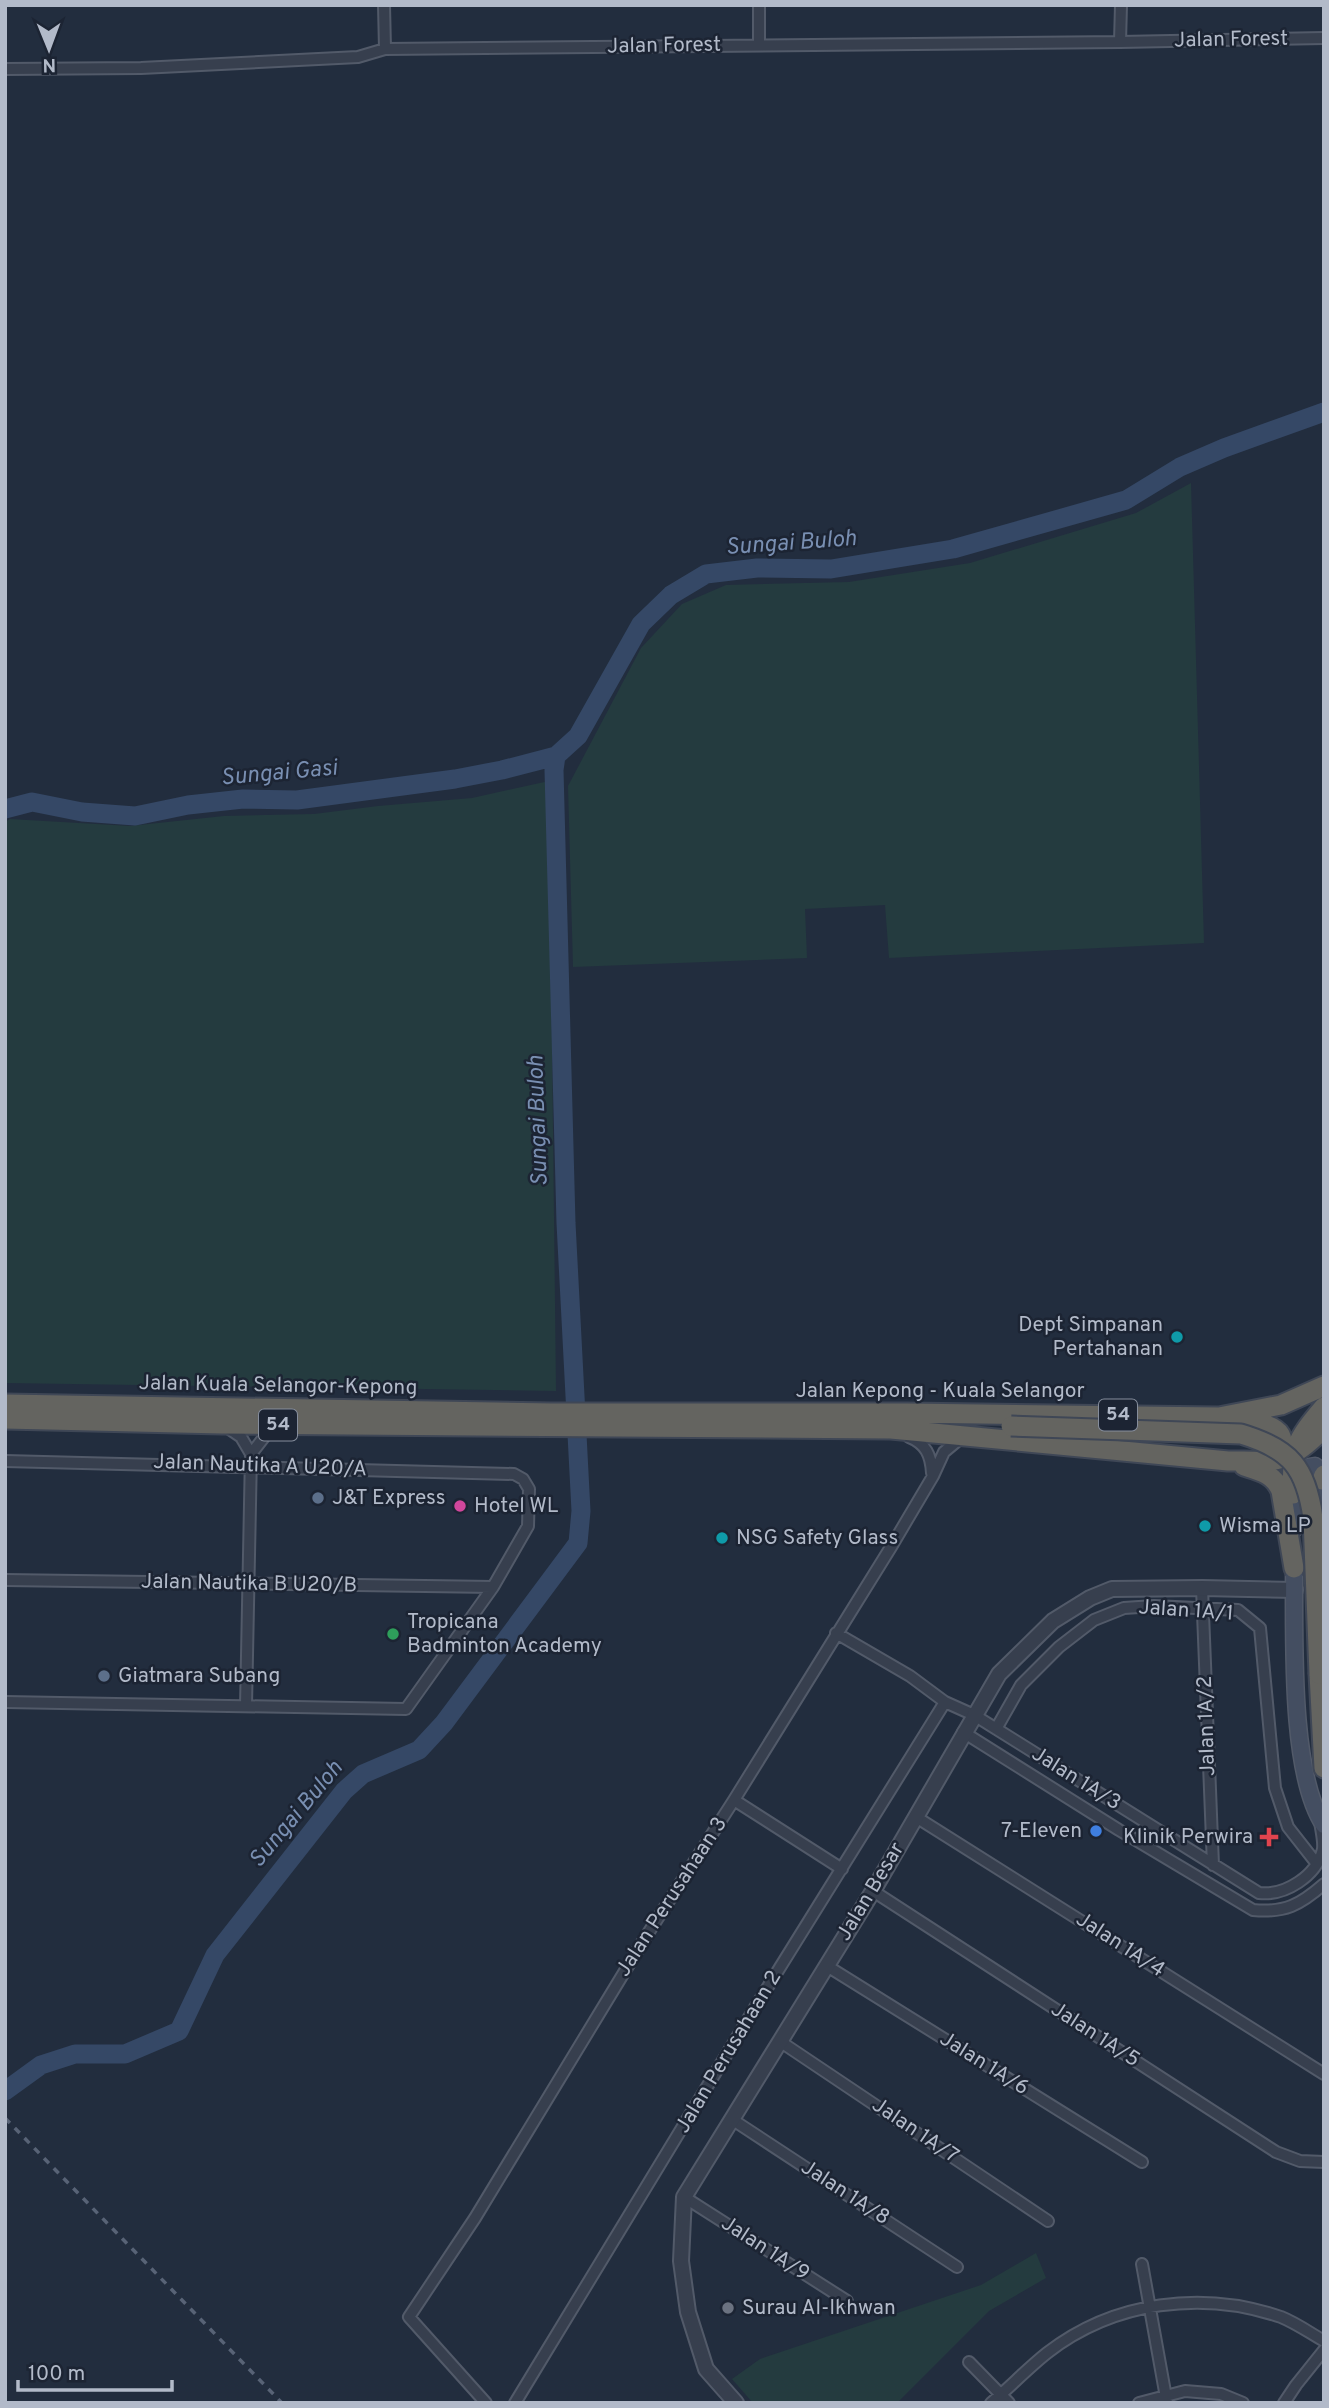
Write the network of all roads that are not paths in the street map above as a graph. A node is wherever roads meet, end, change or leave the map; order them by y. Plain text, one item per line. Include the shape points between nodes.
1 (384, 5) edge
2 (760, 5) edge
3 (1121, 5) edge
4 (1324, 38) edge
5 (1120, 42) junction
6 (759, 45) junction
7 (384, 49) junction
8 (5, 69) edge
9 (1324, 1386) edge
10 (5, 1405) edge
11 (1324, 1407) edge
12 (906, 1413) junction
13 (1219, 1417) junction
14 (5, 1419) edge
15 (551, 1420) junction
16 (592, 1421) junction
17 (222, 1424) junction
18 (281, 1425) junction
19 (891, 1429) junction
20 (1324, 1429) edge
21 (963, 1436) junction
22 (251, 1454) junction
23 (1295, 1454) junction
24 (5, 1461) edge
25 (1228, 1461) junction
26 (1270, 1461) junction
27 (251, 1467) junction
28 (933, 1476) junction
29 (1323, 1477) edge
30 (1293, 1494) junction
31 (1324, 1557) edge
32 (1294, 1568) junction
33 (5, 1580) edge
34 (248, 1584) junction
35 (493, 1587) junction
36 (1202, 1588) junction
37 (1294, 1590) junction
38 (1202, 1609) junction
39 (836, 1633) junction
40 (5, 1702) edge
41 (945, 1702) junction
42 (246, 1706) junction
43 (974, 1715) junction
44 (996, 1728) junction
45 (963, 1732) junction
46 (1324, 1768) edge
47 (734, 1800) junction
48 (916, 1816) junction
49 (1321, 1822) edge
50 (1317, 1864) junction
51 (1213, 1865) junction
52 (842, 1869) junction
53 (1300, 1882) junction
54 (1324, 1884) edge
55 (873, 1892) junction
56 (1311, 1895) junction
57 (827, 1966) junction
58 (781, 2042) junction
59 (1324, 2074) edge
60 (733, 2120) junction
61 (1142, 2161) dead end
62 (1324, 2162) edge
63 (684, 2197) junction
64 (1048, 2221) dead end
65 (1142, 2264) dead end
66 (957, 2267) dead end
67 (847, 2301) dead end
68 (1149, 2307) junction
69 (1324, 2340) edge
70 (1324, 2350) edge
71 (969, 2362) dead end
72 (1005, 2398) edge
73 (1166, 2399) edge
74 (486, 2403) edge
75 (515, 2403) edge
76 (736, 2403) edge
77 (991, 2403) edge
78 (1139, 2403) edge
79 (1243, 2403) edge
80 (1284, 2403) edge

1 - 7 street
2 - 6 street
3 - 5 street
4 - 5 street, Jalan Forest
5 - 6 street, Jalan Forest
6 - 7 street, Jalan Forest
7 - 8 street, Jalan Forest via 344,58
9 - 13 highway, Jalan Kepong - Kuala Selangor / 54 via 1281,1405
10 - 15 highway, Jalan Kuala Selangor-Kepong / 54
11 - 23 highway via 1300,1435
12 - 13 highway, Jalan Kepong - Kuala Selangor / 54
12 - 16 highway, Jalan Kepong - Kuala Selangor / 54
12 - 46 highway, bridge via 948,1422 1241,1434 1283,1452 1306,1481 1310,1494
13 - 26 highway via 1276,1429 1283,1444
14 - 17 highway, Jalan Kuala Selangor-Kepong / 54
15 - 16 highway, Jalan Kepong - Kuala Selangor / 54
15 - 18 highway, Jalan Kuala Selangor-Kepong / 54
16 - 19 highway, Jalan Kepong - Kuala Selangor / 54
17 - 18 highway, Jalan Kuala Selangor-Kepong / 54
17 - 22 street via 241,1437
18 - 22 street
19 - 21 highway, Jalan Kepong - Kuala Selangor / 54
19 - 28 street via 919,1441 928,1451
20 - 23 highway, 54
21 - 25 highway, 54
21 - 28 street, Jalan Perusahaan 3 via 944,1452
22 - 27 street
23 - 26 highway, 54
23 - 30 highway
24 - 27 street, Jalan Nautika A U20/A
25 - 26 highway, 54
25 - 32 highway via 1264,1472 1277,1483
27 - 34 street
27 - 35 street, Jalan Nautika A U20/A via 514,1474 529,1489 528,1526
28 - 39 street, Jalan Perusahaan 3
29 - 30 main road via 1315,1466 1303,1468
29 - 31 main road
30 - 32 main road
32 - 37 main road
33 - 34 street, Jalan Nautika B U20/B
34 - 35 street, Jalan Nautika B U20/B
34 - 42 street
35 - 42 street via 406,1709
36 - 37 street, Jalan Besar
36 - 38 street, Jalan 1A/2
36 - 43 street, Jalan Besar via 1112,1589 1090,1598 1053,1621 999,1674
37 - 49 main road via 1302,1761
38 - 44 street, Jalan 1A/1 via 1124,1608 1094,1620 1021,1685
38 - 50 street, Jalan 1A/1 via 1238,1610 1260,1628 1275,1788 1288,1827
38 - 51 street, Jalan 1A/2
39 - 41 street, Jalan 1A/3
39 - 47 street, Jalan Perusahaan 3
40 - 42 street
41 - 43 street, Jalan 1A/3
41 - 52 street, Jalan Perusahaan 2
43 - 44 street, Jalan 1A/3
43 - 45 street, Jalan Besar
44 - 51 street, Jalan 1A/3
45 - 48 street, Jalan Besar
45 - 56 street, Jalan 1A/3 via 1253,1910 1272,1912
47 - 52 street
47 - 74 street, Jalan Perusahaan 3 via 410,2318
48 - 55 street, Jalan Besar
48 - 59 street, Jalan 1A/4
49 - 50 street via 1322,1849
50 - 53 street, Jalan 1A/3
51 - 53 street, Jalan 1A/3 via 1259,1893 1272,1895
52 - 75 street, Jalan Perusahaan 2
53 - 56 street
54 - 56 street, Jalan 1A/3
55 - 57 street, Jalan Besar
55 - 62 street, Jalan 1A/5 via 1276,2152 1300,2161
57 - 58 street, Jalan Besar
57 - 61 street, Jalan 1A/6
58 - 60 street, Jalan Besar
58 - 64 street, Jalan 1A/7
60 - 63 street, Jalan Besar
60 - 66 street, Jalan 1A/8
63 - 67 street, Jalan 1A/9
63 - 76 street, Jalan Besar via 681,2261 688,2312 706,2369
65 - 68 street
68 - 69 street via 1207,2301 1240,2305 1284,2318
68 - 72 street via 1110,2317 1078,2333 1048,2353
68 - 73 street
70 - 80 street
71 - 72 street
72 - 77 street
73 - 78 street
73 - 79 street via 1185,2391 1221,2394

